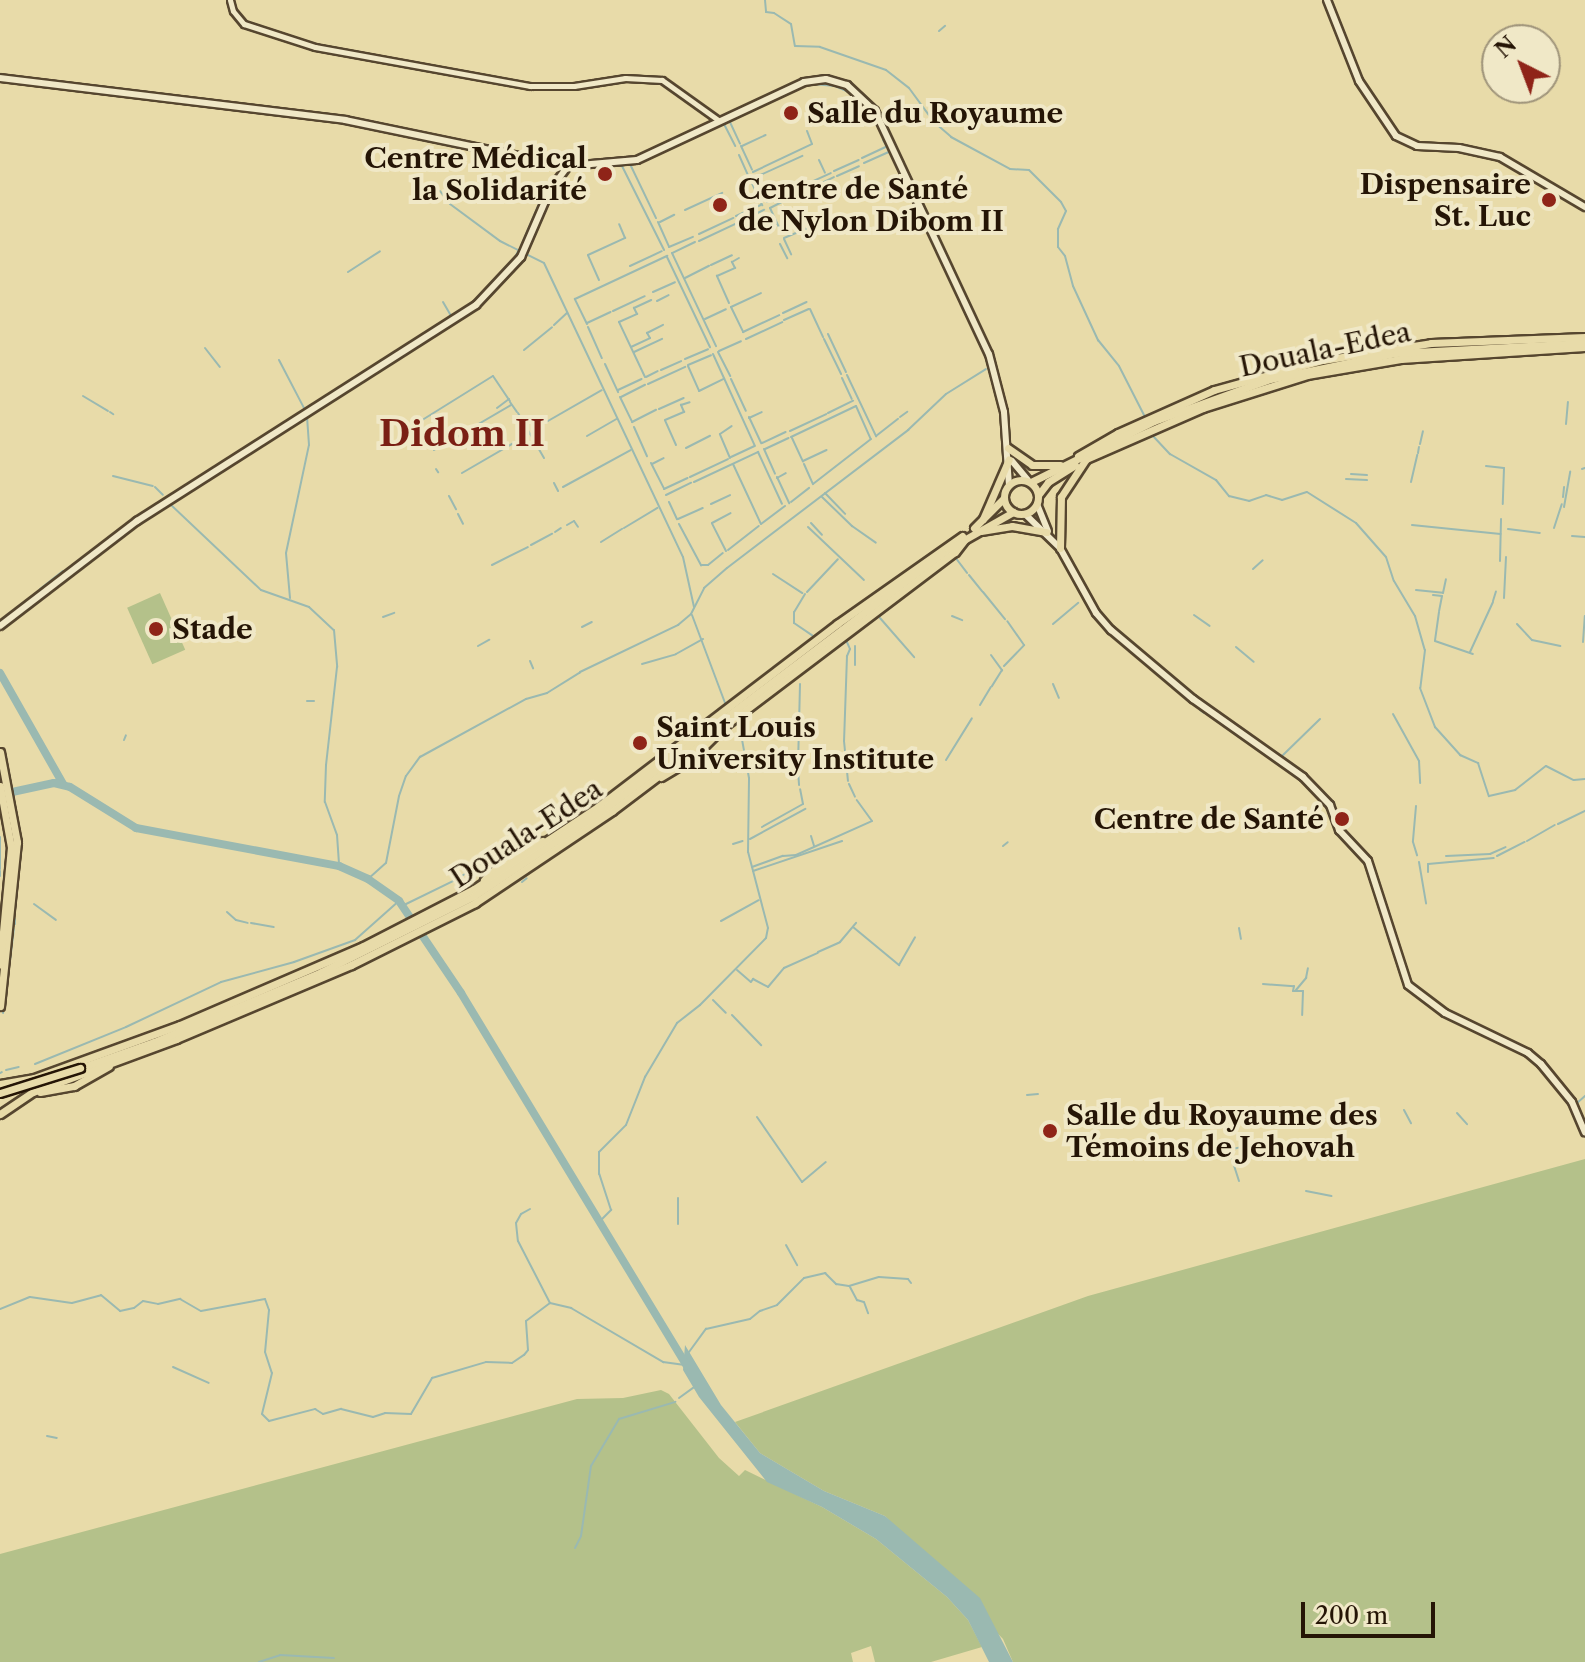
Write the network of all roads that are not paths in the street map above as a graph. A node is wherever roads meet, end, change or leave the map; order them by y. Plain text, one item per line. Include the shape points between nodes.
1 (230, 0) edge
2 (1327, 0) edge
3 (0, 78) edge
4 (718, 120) junction
5 (568, 166) junction
6 (1585, 207) edge
7 (1585, 342) edge
8 (1097, 450) junction
9 (1009, 454) junction
10 (1086, 459) junction
11 (1066, 464) junction
12 (1029, 481) junction
13 (1009, 485) junction
14 (1039, 494) junction
15 (1004, 498) junction
16 (1037, 504) junction
17 (1013, 512) junction
18 (1025, 514) junction
19 (983, 521) junction
20 (1048, 534) junction
21 (966, 536) junction
22 (1060, 548) junction
23 (0, 626) edge
24 (0, 752) edge
25 (0, 786) edge
26 (8, 806) junction
27 (434, 918) junction
28 (400, 935) junction
29 (0, 964) edge
30 (0, 1006) edge
31 (0, 1081) edge
32 (0, 1092) edge
33 (0, 1113) edge
34 (1585, 1132) edge

1 - 4 street via 244,24 340,53 530,86 662,80
2 - 6 main road via 1359,81 1396,136 1417,146 1500,157
3 - 5 main road via 345,120
4 - 5 main road via 637,160
4 - 9 main road via 814,80 847,85 869,104 989,354 1001,392
5 - 23 main road via 550,190 522,254 499,284 457,319 137,521
7 - 8 main road, Douala-Edea via 1415,351 1315,368 1217,396
7 - 10 main road via 1414,357 1320,373 1203,408
7 - 11 main road via 1468,341 1323,360 1214,390 1153,416
8 - 10 main road, Douala-Edea
8 - 11 main road, Douala-Edea
9 - 11 main road via 1032,465
9 - 12 main road
9 - 13 main road
9 - 19 main road
10 - 14 main road, Douala-Edea via 1057,475
10 - 22 main road via 1061,497
11 - 12 main road, Douala-Edea
12 - 13 main road
12 - 14 main road
13 - 15 main road
14 - 16 main road
15 - 17 main road
15 - 19 main road, Douala-Edea
16 - 18 main road
16 - 20 main road
17 - 18 main road
17 - 21 main road, Douala-Edea
18 - 20 main road
19 - 21 main road, Douala-Edea
20 - 21 main road via 1006,526
20 - 22 main road
21 - 27 main road via 896,580 559,834
21 - 27 main road, Douala-Edea via 607,807
21 - 27 main road via 955,552 550,854
22 - 34 main road via 1111,630 1193,699 1303,777 1330,805 1339,830 1368,861 1408,985 1445,1013 1528,1053 1572,1102
24 - 26 main road
25 - 26 main road
26 - 29 main road via 11,847
26 - 30 main road via 17,850
27 - 28 main road, Douala-Edea
28 - 31 main road via 180,1025 15,1082
28 - 32 main road, Douala-Edea, bridge via 194,1026
28 - 33 main road via 239,1013 33,1092
32 - 33 main road

